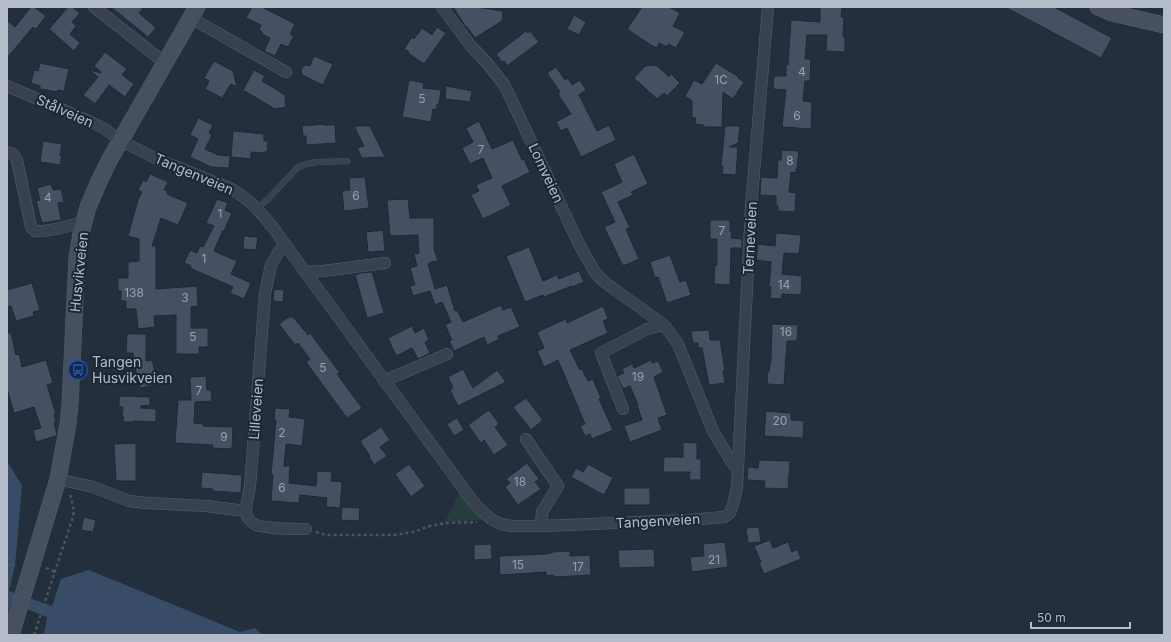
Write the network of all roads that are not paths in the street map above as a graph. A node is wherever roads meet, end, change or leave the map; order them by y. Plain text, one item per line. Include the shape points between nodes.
1 (94, 7) edge
2 (442, 7) edge
3 (768, 7) edge
4 (1098, 7) edge
5 (194, 13) edge
6 (1164, 25) edge
7 (165, 63) junction
8 (286, 72) dead end
9 (7, 86) edge
10 (121, 142) junction
11 (7, 152) edge
12 (347, 161) dead end
13 (258, 208) junction
14 (84, 222) junction
15 (284, 243) junction
16 (385, 263) dead end
17 (305, 272) junction
18 (664, 325) junction
19 (447, 354) dead end
20 (384, 381) junction
21 (623, 409) dead end
22 (526, 439) dead end
23 (738, 470) junction
24 (62, 480) junction
25 (246, 511) junction
26 (541, 526) junction
27 (306, 529) road end
28 (11, 635) edge

1 - 7 street
2 - 18 street, Lomveien via 505,86 594,271 601,279
3 - 23 street, Terneveien via 751,207
4 - 6 main road via 1112,13
5 - 7 main road, Husvikveien
5 - 8 street, Husvikveien
7 - 10 main road, Husvikveien
9 - 10 street, Stålveien via 89,121
10 - 13 street, Tangenveien via 236,192
10 - 14 main road, Husvikveien via 101,177
11 - 14 street via 13,154 17,160 31,227 35,231
12 - 13 lane via 311,163 298,167
13 - 15 street, Tangenveien
14 - 24 main road, Husvikveien via 77,258 68,424
15 - 17 street, Tangenveien
15 - 25 street, Lilleveien via 271,265 265,294
16 - 17 street
17 - 20 street, Tangenveien
18 - 21 street via 647,329 601,353
18 - 23 street, Lomveien via 678,344 713,432
19 - 20 street
20 - 26 street, Tangenveien via 481,510 501,524
22 - 26 street via 558,486 542,512
23 - 26 street, Tangenveien via 733,505 730,513 724,517
24 - 25 street via 93,487 129,500
24 - 28 main road, Husvikveien
25 - 27 street via 246,516 256,525

